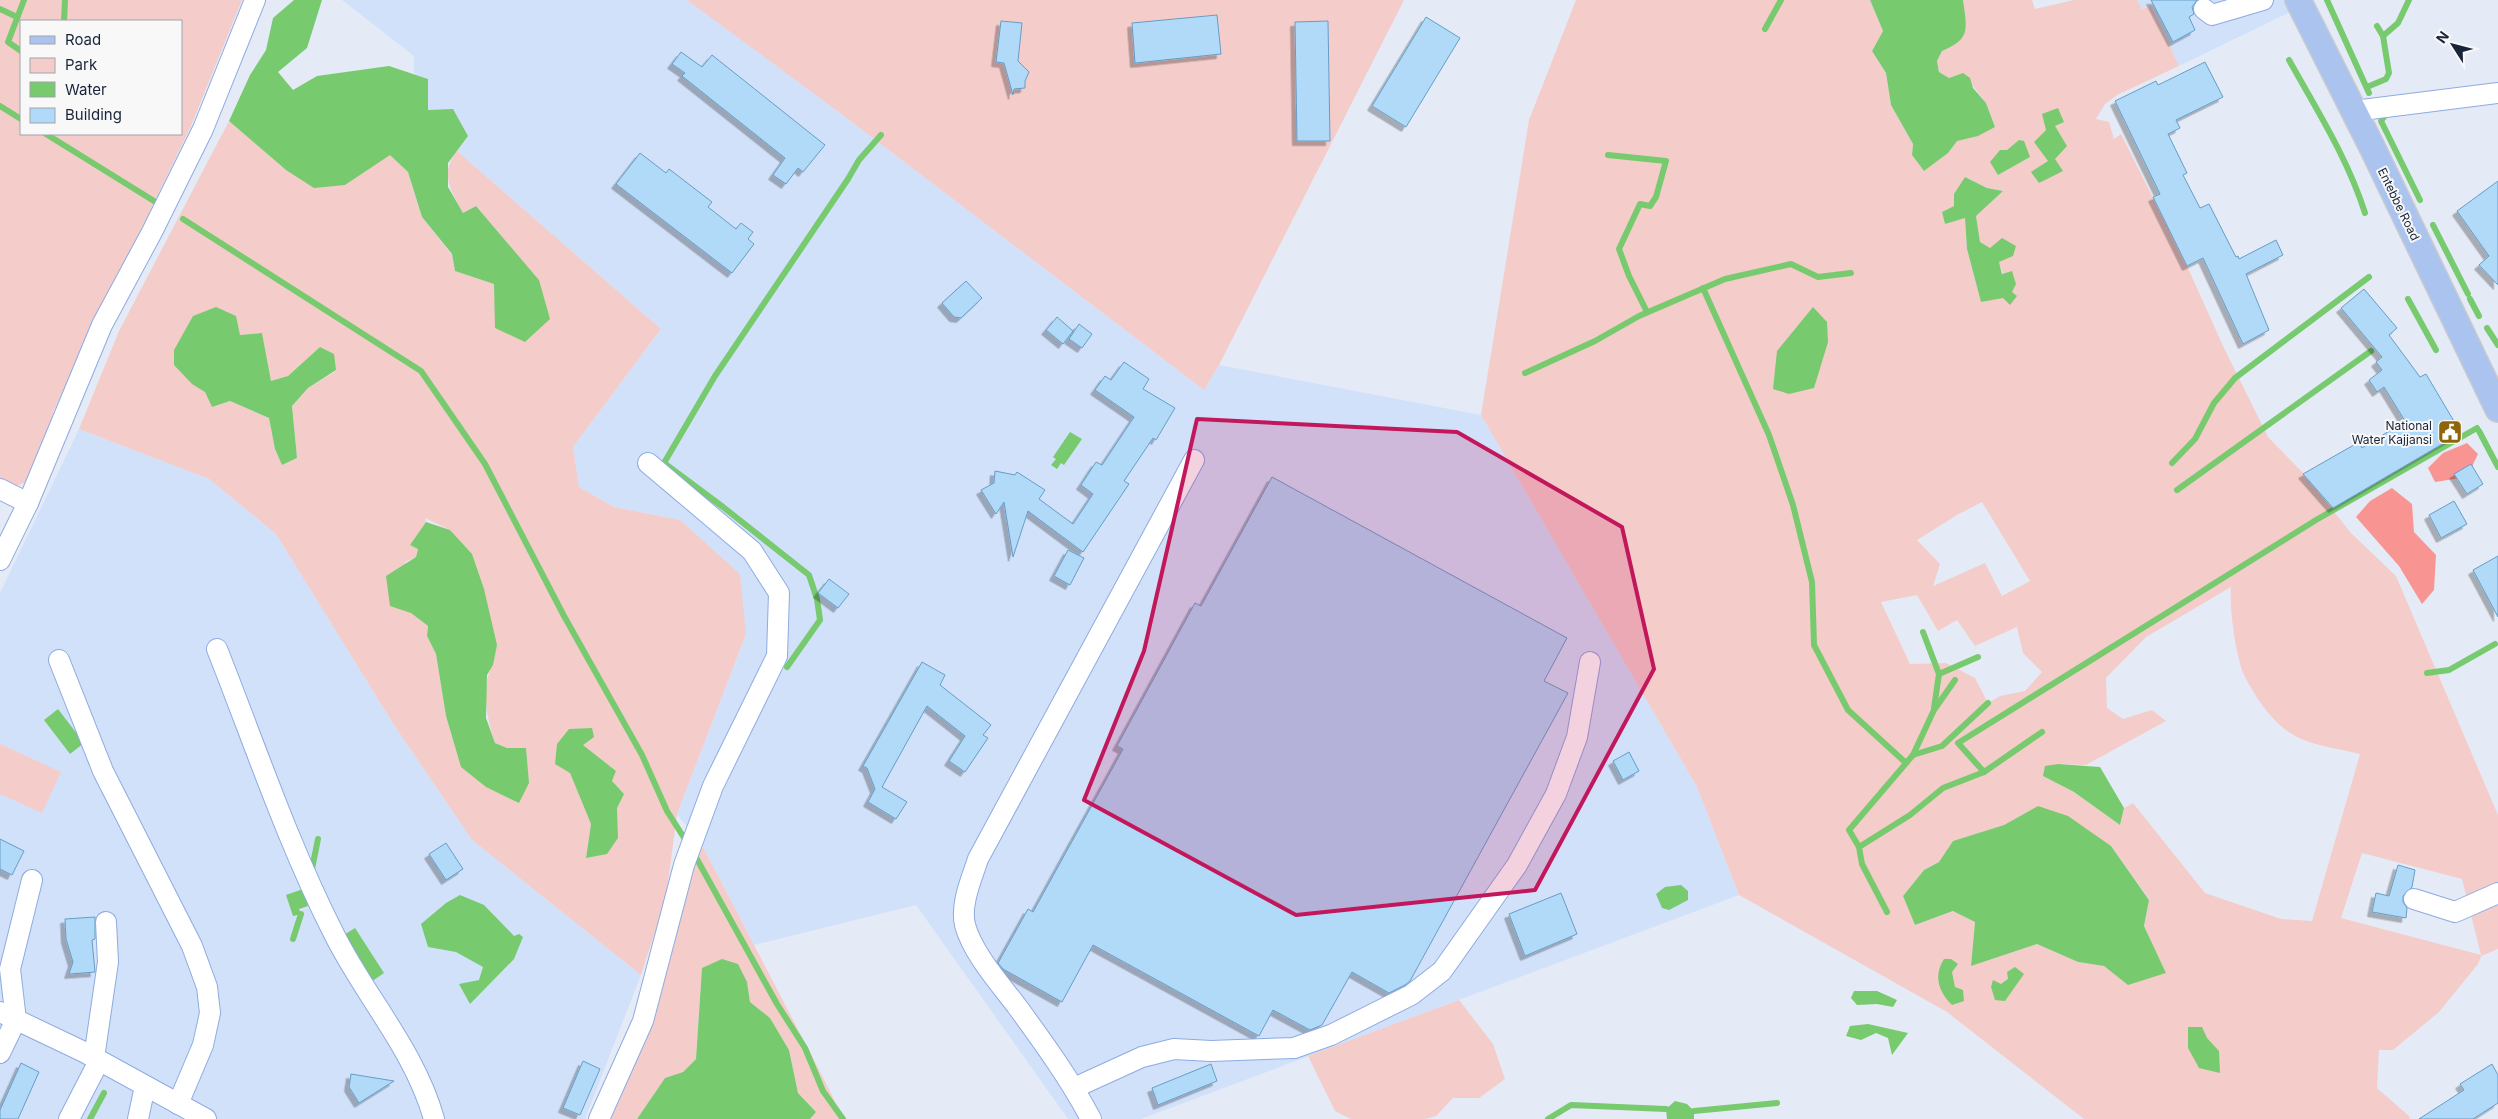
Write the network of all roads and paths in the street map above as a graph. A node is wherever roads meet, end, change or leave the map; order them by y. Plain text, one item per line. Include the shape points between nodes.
1 (255, 0) edge
2 (2263, 0) edge
3 (2298, 0) edge
4 (2204, 9) dead end
5 (2498, 93) edge
6 (2354, 111) junction
7 (2498, 409) edge
8 (1194, 460) dead end
9 (648, 463) dead end
10 (0, 489) edge
11 (28, 502) junction
12 (0, 560) edge
13 (217, 649) dead end
14 (59, 660) dead end
15 (1590, 662) dead end
16 (32, 880) dead end
17 (2498, 893) edge
18 (2414, 899) dead end
19 (106, 922) dead end
20 (8, 1016) edge
21 (0, 1053) edge
22 (97, 1060) junction
23 (145, 1086) junction
24 (1074, 1088) junction
25 (178, 1104) junction
26 (69, 1119) edge
27 (138, 1119) edge
28 (206, 1119) edge
29 (434, 1119) edge
30 (599, 1119) edge
31 (1091, 1119) edge

1 - 11 street via 203,129 102,325
2 - 4 street via 2212,15
3 - 6 main road, Entebbe Road
5 - 6 street
6 - 7 main road, Entebbe Road
8 - 24 street via 978,859 966,901 965,924 974,944
9 - 30 street via 752,551 779,593 777,656 713,786 684,865 643,1021
10 - 11 street
11 - 12 street
13 - 29 street via 312,889 336,939 405,1050 428,1098
14 - 25 street via 103,771 192,946 208,987 210,1013 203,1045
15 - 24 street via 1578,737 1556,794 1517,865 1442,971 1411,995 1331,1035 1294,1048 1174,1049 1142,1057
16 - 20 street via 10,970
17 - 18 street via 2454,912
19 - 22 street via 108,962
20 - 21 street
20 - 22 street
22 - 23 street
22 - 26 street
23 - 25 street
23 - 27 street
24 - 31 street
25 - 28 street

